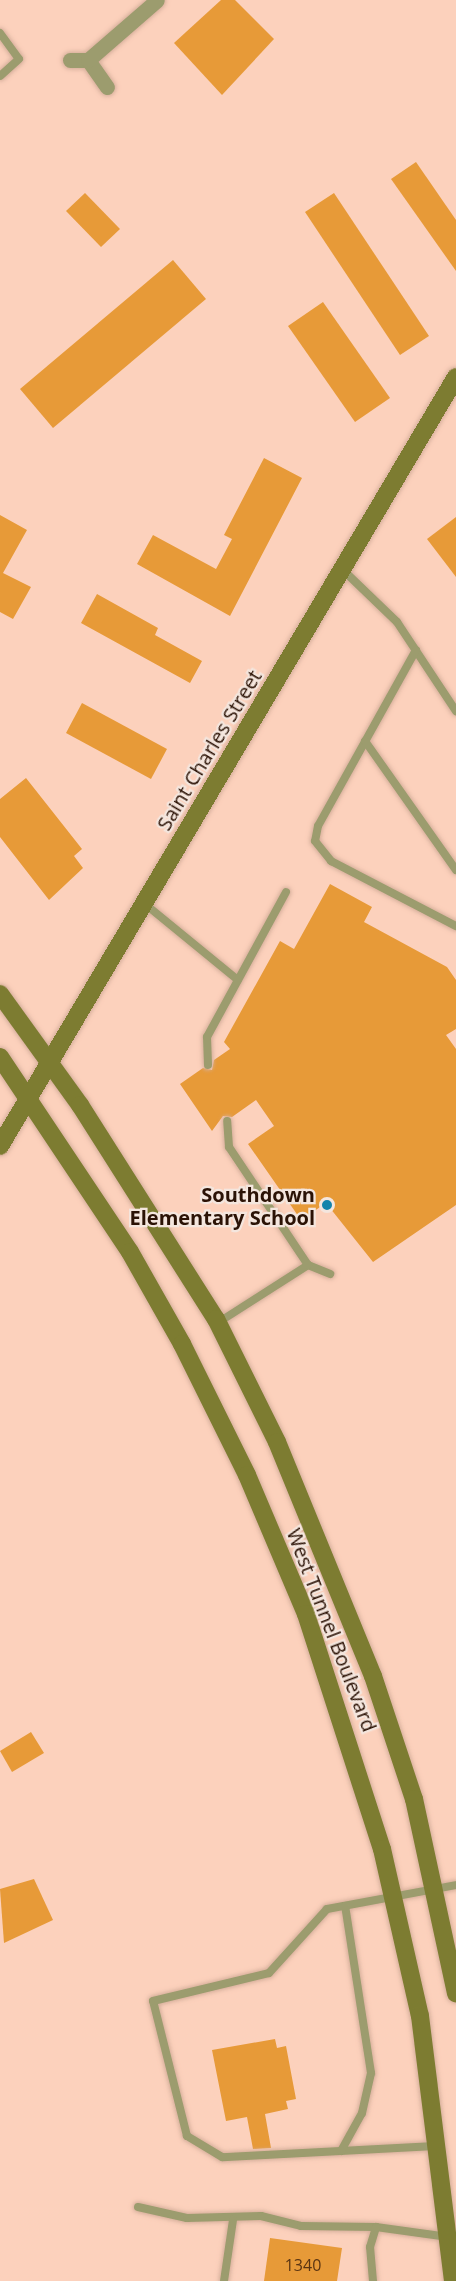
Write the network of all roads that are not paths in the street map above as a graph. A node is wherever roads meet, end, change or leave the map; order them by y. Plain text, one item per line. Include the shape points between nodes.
1 (157, 0) edge
2 (0, 33) edge
3 (70, 60) dead end
4 (88, 60) junction
5 (0, 76) edge
6 (107, 87) dead end
7 (456, 377) edge
8 (342, 569) junction
9 (416, 650) junction
10 (456, 711) edge
11 (365, 741) junction
12 (456, 870) edge
13 (286, 892) dead end
14 (145, 904) junction
15 (456, 926) edge
16 (238, 980) junction
17 (0, 994) edge
18 (0, 1057) edge
19 (51, 1065) junction
20 (208, 1065) dead end
21 (30, 1100) junction
22 (227, 1120) dead end
23 (0, 1146) edge
24 (308, 1265) junction
25 (330, 1274) dead end
26 (218, 1323) junction
27 (456, 1884) edge
28 (434, 1889) junction
29 (393, 1896) junction
30 (345, 1906) junction
31 (456, 1994) edge
32 (440, 2145) junction
33 (341, 2151) junction
34 (138, 2207) dead end
35 (233, 2220) junction
36 (376, 2227) junction
37 (450, 2238) junction
38 (224, 2281) edge
39 (373, 2281) edge
40 (453, 2281) edge

1 - 4 street
2 - 5 lane via 19,59
3 - 4 street
4 - 6 street
7 - 8 main road, Saint Charles Street
8 - 9 lane via 397,622
8 - 14 main road, Saint Charles Street
9 - 10 lane
9 - 11 lane
11 - 12 lane
11 - 15 lane via 318,826 319,852
13 - 16 lane
14 - 16 lane
14 - 19 main road, Saint Charles Street
16 - 20 lane via 204,1044
17 - 19 main road, West Tunnel Boulevard
18 - 21 main road, West Tunnel Boulevard
19 - 21 main road, Saint Charles Street
19 - 26 main road, West Tunnel Boulevard
21 - 23 main road, Saint Charles Street
21 - 29 main road, West Tunnel Boulevard via 130,1252 248,1475 349,1738
22 - 24 lane via 229,1147
24 - 25 lane
24 - 26 lane
26 - 28 main road, West Tunnel Boulevard via 277,1442 344,1599 414,1799
27 - 28 lane
28 - 29 lane
28 - 31 main road, West Tunnel Boulevard
29 - 30 lane
29 - 32 main road, West Tunnel Boulevard via 420,2016
30 - 33 lane via 371,2073 362,2113
30 - 33 lane via 327,1909 269,1973 153,2001 186,2136 222,2157
32 - 33 lane
32 - 37 main road, West Tunnel Boulevard
34 - 35 lane
35 - 36 lane via 261,2216 301,2226
35 - 38 lane
36 - 37 lane
36 - 39 lane via 370,2247
37 - 40 main road, West Tunnel Boulevard

